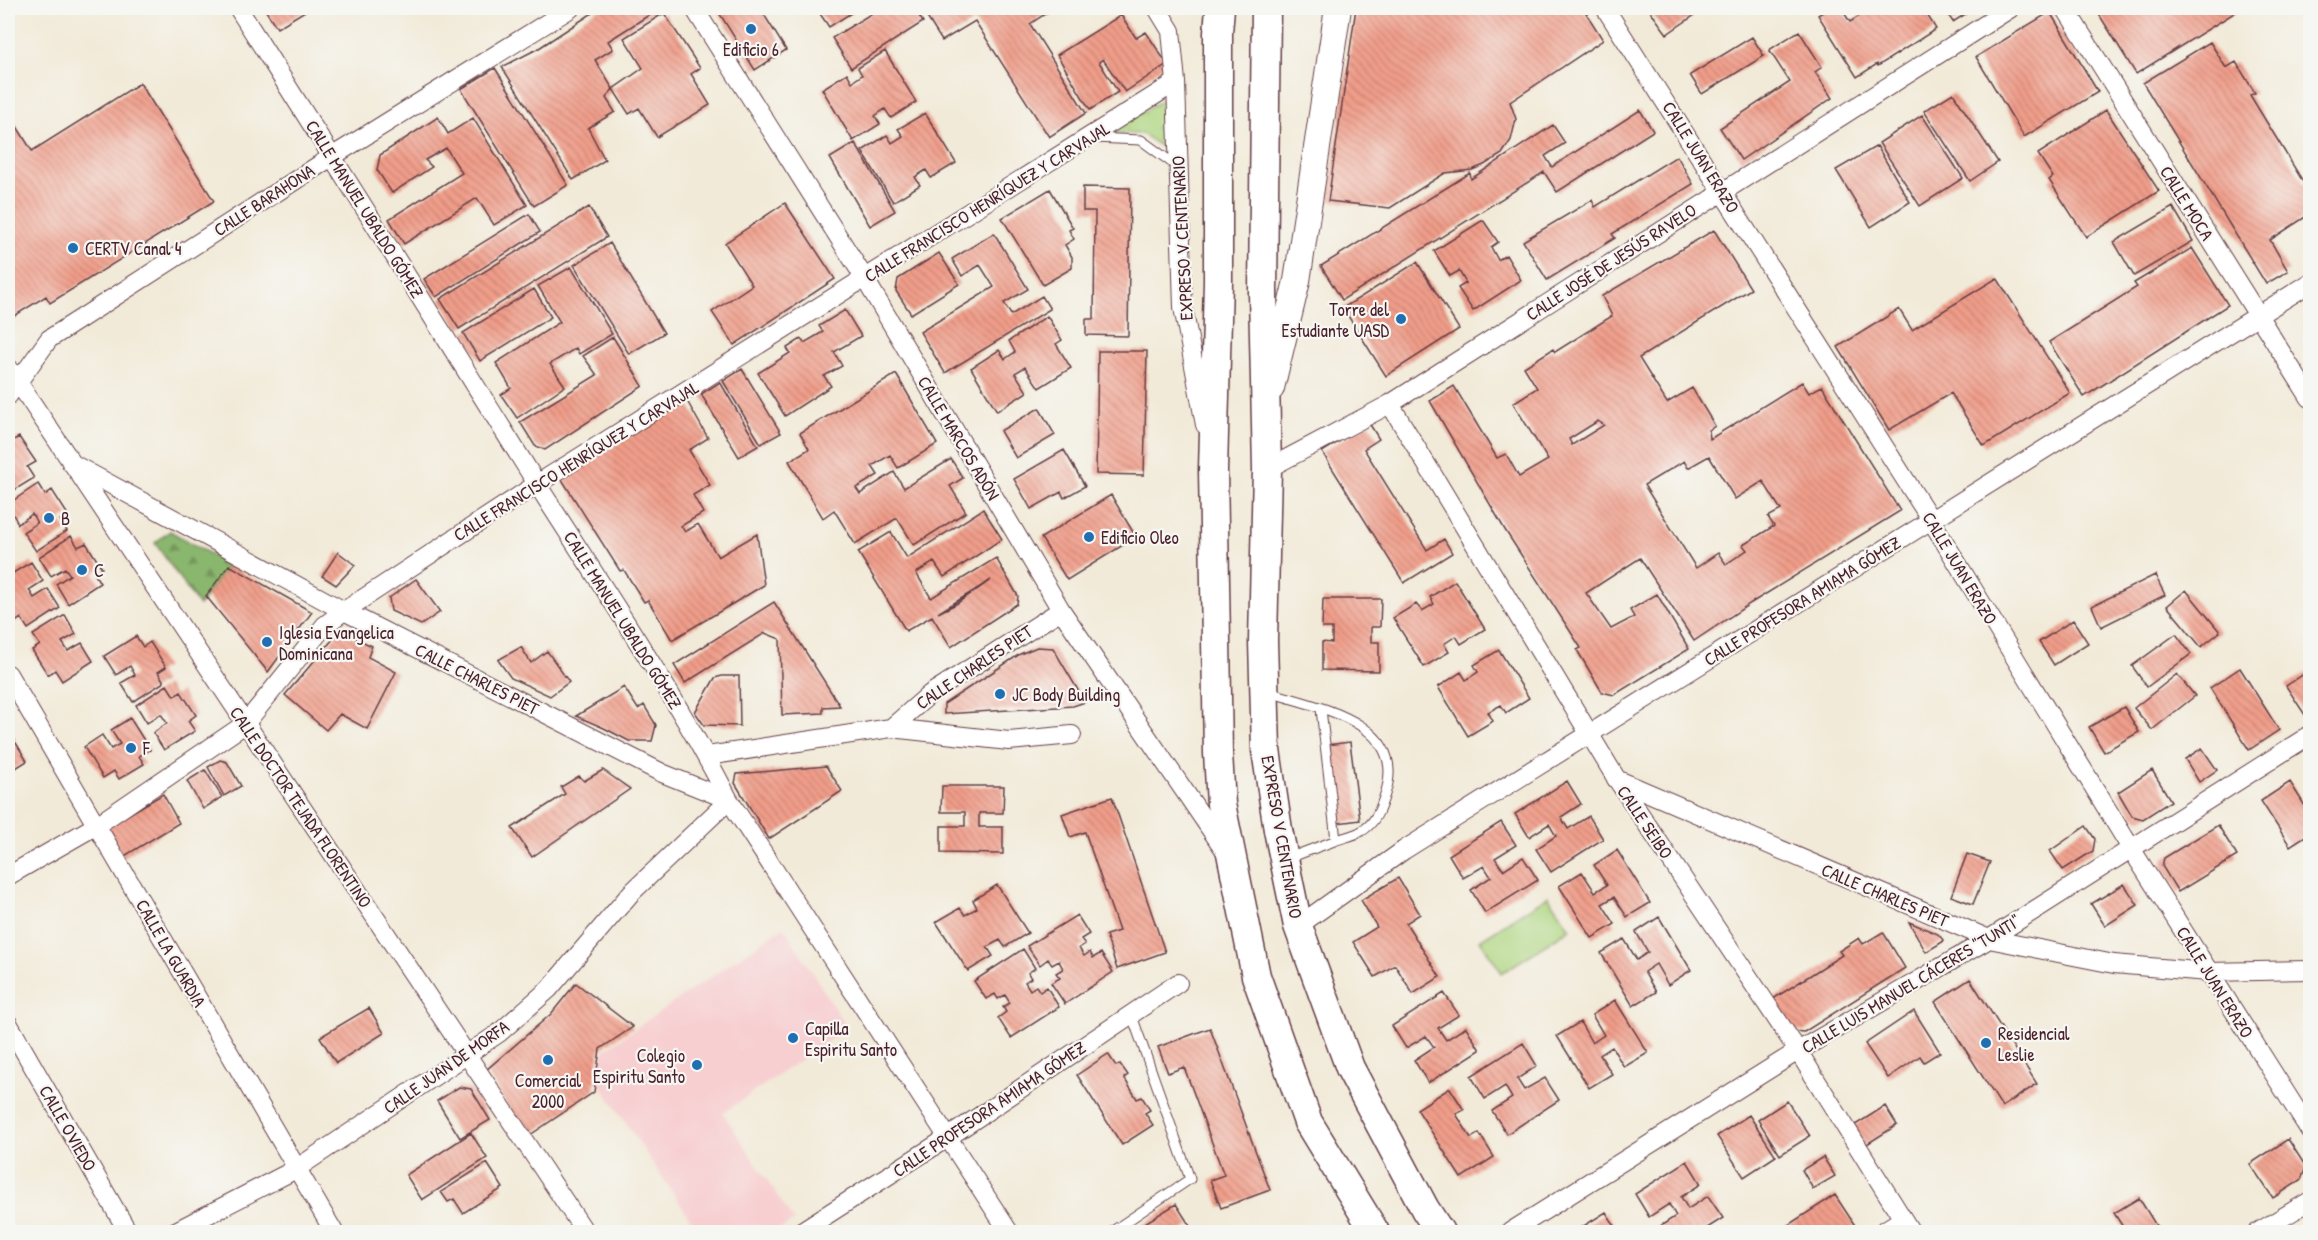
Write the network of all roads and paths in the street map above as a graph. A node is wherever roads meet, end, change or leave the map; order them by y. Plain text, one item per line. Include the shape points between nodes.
1 (238, 8) edge
2 (571, 8) edge
3 (694, 8) edge
4 (1157, 8) edge
5 (1220, 8) edge
6 (1266, 8) edge
7 (1338, 8) edge
8 (1605, 8) edge
9 (2011, 8) edge
10 (2065, 8) edge
11 (1176, 82) junction
12 (1088, 137) junction
13 (333, 156) junction
14 (1178, 167) junction
15 (1722, 191) junction
16 (865, 279) junction
17 (2310, 283) edge
18 (2258, 316) junction
19 (11, 382) edge
20 (2310, 398) edge
21 (1390, 404) junction
22 (1266, 409) junction
23 (71, 463) junction
24 (1267, 469) junction
25 (1213, 470) junction
26 (537, 484) junction
27 (1931, 520) junction
28 (1061, 610) junction
29 (344, 611) junction
30 (8, 674) edge
31 (1264, 690) junction
32 (1321, 709) junction
33 (245, 724) junction
34 (891, 728) junction
35 (1072, 735) dead end
36 (1590, 735) junction
37 (2310, 735) edge
38 (707, 756) junction
39 (1616, 778) junction
40 (729, 800) junction
41 (97, 825) junction
42 (1336, 840) junction
43 (2132, 849) junction
44 (1284, 860) junction
45 (1233, 863) junction
46 (8, 876) edge
47 (1298, 926) junction
48 (1989, 939) junction
49 (2310, 969) edge
50 (2208, 972) junction
51 (1178, 983) dead end
52 (1131, 1013) junction
53 (8, 1023) edge
54 (1798, 1051) junction
55 (466, 1055) junction
56 (2310, 1131) edge
57 (947, 1138) junction
58 (296, 1169) junction
59 (2310, 1201) edge
60 (1433, 1221) edge
61 (1907, 1226) edge
62 (128, 1233) edge
63 (174, 1233) edge
64 (333, 1233) edge
65 (585, 1233) edge
66 (800, 1233) edge
67 (1009, 1233) edge
68 (1111, 1233) edge
69 (1375, 1233) edge
70 (1510, 1233) edge
71 (1882, 1233) edge
72 (2258, 1233) edge

1 - 13 street, CALLE MANUEL UBALDO GÓMEZ
2 - 13 street, CALLE BARAHONA
3 - 16 street, CALLE MARCOS ADÓN
4 - 11 street, EXPRESO V CENTENARIO via 1171,31
5 - 25 main road, EXPRESO V CENTENARIO
6 - 22 main road, EXPRESO V CENTENARIO
7 - 22 street, EXPRESO V CENTENARIO via 1297,281
8 - 15 street, CALLE JUAN ERAZO
9 - 15 street, CALLE JOSÉ DE JESÚS RAVELO
10 - 18 street, CALLE MOCA
11 - 12 street, CALLE FRANCISCO HENRÍQUEZ Y CARVAJAL
11 - 14 street, EXPRESO V CENTENARIO
12 - 14 lane via 1141,140
12 - 16 street, CALLE FRANCISCO HENRÍQUEZ Y CARVAJAL
13 - 19 street, CALLE BARAHONA via 49,339
13 - 26 street, CALLE MANUEL UBALDO GÓMEZ
14 - 25 street, EXPRESO V CENTENARIO via 1183,307
15 - 21 street, CALLE JOSÉ DE JESÚS RAVELO
15 - 27 street, CALLE JUAN ERAZO
16 - 26 street, CALLE FRANCISCO HENRÍQUEZ Y CARVAJAL
16 - 28 street, CALLE MARCOS ADÓN
17 - 18 street, CALLE PROFESORA AMIAMA GÓMEZ
18 - 20 street, CALLE MOCA
18 - 27 street, CALLE PROFESORA AMIAMA GÓMEZ
19 - 23 street, CALLE DOCTOR TEJADA FLORENTINO
21 - 24 street, CALLE JOSÉ DE JESÚS RAVELO
21 - 36 street, CALLE SEIBO
22 - 24 main road, EXPRESO V CENTENARIO
23 - 29 street, CALLE CHARLES PIET
23 - 33 street, CALLE DOCTOR TEJADA FLORENTINO
24 - 31 main road, EXPRESO V CENTENARIO
25 - 45 main road, EXPRESO V CENTENARIO via 1218,753 1221,804
26 - 29 street, CALLE FRANCISCO HENRÍQUEZ Y CARVAJAL
26 - 38 street, CALLE MANUEL UBALDO GÓMEZ
27 - 36 street, CALLE PROFESORA AMIAMA GÓMEZ
27 - 43 street, CALLE JUAN ERAZO
28 - 34 street, CALLE CHARLES PIET via 930,694
28 - 45 street, CALLE MARCOS ADÓN
29 - 33 street, CALLE FRANCISCO HENRÍQUEZ Y CARVAJAL via 325,625
29 - 40 street, CALLE CHARLES PIET via 662,773
30 - 41 street, CALLE LA GUARDIA
31 - 32 lane
31 - 44 main road, EXPRESO V CENTENARIO via 1266,750
32 - 42 lane
32 - 42 lane via 1363,725 1378,739 1389,759 1389,783 1374,822 1361,832
33 - 41 street, CALLE FRANCISCO HENRÍQUEZ Y CARVAJAL
33 - 55 street, CALLE DOCTOR TEJADA FLORENTINO
34 - 35 street, CALLE CHARLES PIET via 1009,741
34 - 38 street, CALLE CHARLES PIET
36 - 39 street, CALLE SEIBO
36 - 47 street, CALLE PROFESORA AMIAMA GÓMEZ via 1404,850
37 - 43 street, CALLE LUIS MANUEL CÁCERES "TUNTI"
38 - 40 street, CALLE MANUEL UBALDO GÓMEZ
39 - 48 street, CALLE CHARLES PIET
39 - 54 street, CALLE SEIBO
40 - 55 street, CALLE JUAN DE MORFA via 631,893 549,989 499,1033
40 - 57 street, CALLE MANUEL UBALDO GÓMEZ
41 - 46 street, CALLE FRANCISCO HENRÍQUEZ Y CARVAJAL
41 - 58 street, CALLE LA GUARDIA
42 - 44 lane
43 - 48 street, CALLE LUIS MANUEL CÁCERES "TUNTI"
43 - 50 street, CALLE JUAN ERAZO
44 - 47 main road, EXPRESO V CENTENARIO
45 - 69 main road, EXPRESO V CENTENARIO via 1256,976 1308,1122
47 - 60 main road, EXPRESO V CENTENARIO via 1350,1068
48 - 50 street, CALLE CHARLES PIET via 2114,964
48 - 54 street, CALLE LUIS MANUEL CÁCERES "TUNTI"
49 - 50 street, CALLE CHARLES PIET
50 - 56 street, CALLE JUAN ERAZO
51 - 52 street, CALLE PROFESORA AMIAMA GÓMEZ
52 - 57 street, CALLE PROFESORA AMIAMA GÓMEZ
52 - 68 lane via 1190,1179
53 - 62 street, CALLE OVIEDO
54 - 61 street, CALLE SEIBO
54 - 70 street, CALLE LUIS MANUEL CÁCERES "TUNTI"
55 - 58 street, CALLE JUAN DE MORFA
55 - 65 street, CALLE DOCTOR TEJADA FLORENTINO
57 - 66 street, CALLE PROFESORA AMIAMA GÓMEZ
57 - 67 street, CALLE MANUEL UBALDO GÓMEZ
58 - 63 street, CALLE JUAN DE MORFA
58 - 64 street, CALLE LA GUARDIA
59 - 72 street
61 - 71 street

